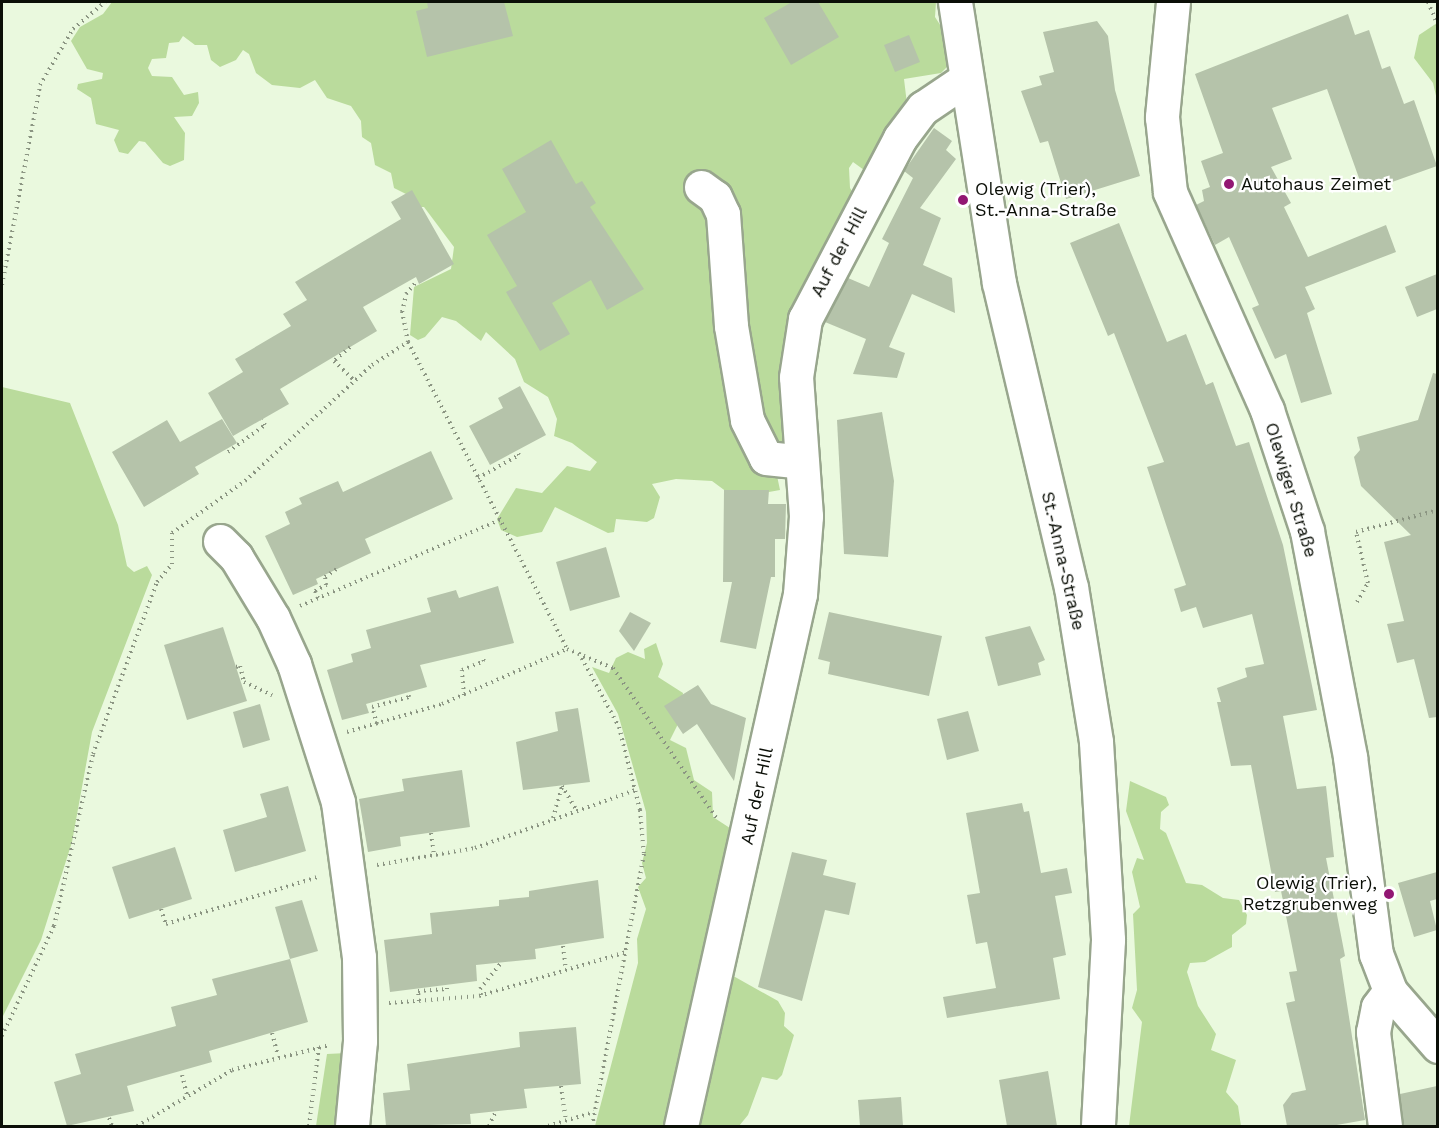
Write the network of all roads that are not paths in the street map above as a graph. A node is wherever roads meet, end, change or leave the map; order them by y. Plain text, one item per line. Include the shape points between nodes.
1 (956, 2) edge
2 (1173, 2) edge
3 (966, 79) junction
4 (702, 187) dead end
5 (802, 462) junction
6 (220, 541) dead end
7 (1390, 991) junction
8 (1437, 1046) edge
9 (352, 1126) edge
10 (681, 1126) edge
11 (1098, 1126) edge
12 (1385, 1126) edge

1 - 3 street, St.-Anna-Straße
2 - 7 street, Olewiger Straße via 1162,117 1167,178 1190,242 1267,410 1307,531 1350,757 1372,941
3 - 5 street, Auf der Hill via 923,108 900,138 817,290 798,348
3 - 11 street, St.-Anna-Straße via 999,283 1071,587 1093,720 1108,940
4 - 5 street via 715,197 723,214 730,326 747,420 766,458
5 - 10 street, Auf der Hill via 805,541 795,623
6 - 9 street via 236,557 273,618 321,740 350,870 361,1005
7 - 8 street, Olewiger Straße
7 - 12 street via 1378,1007 1373,1032

